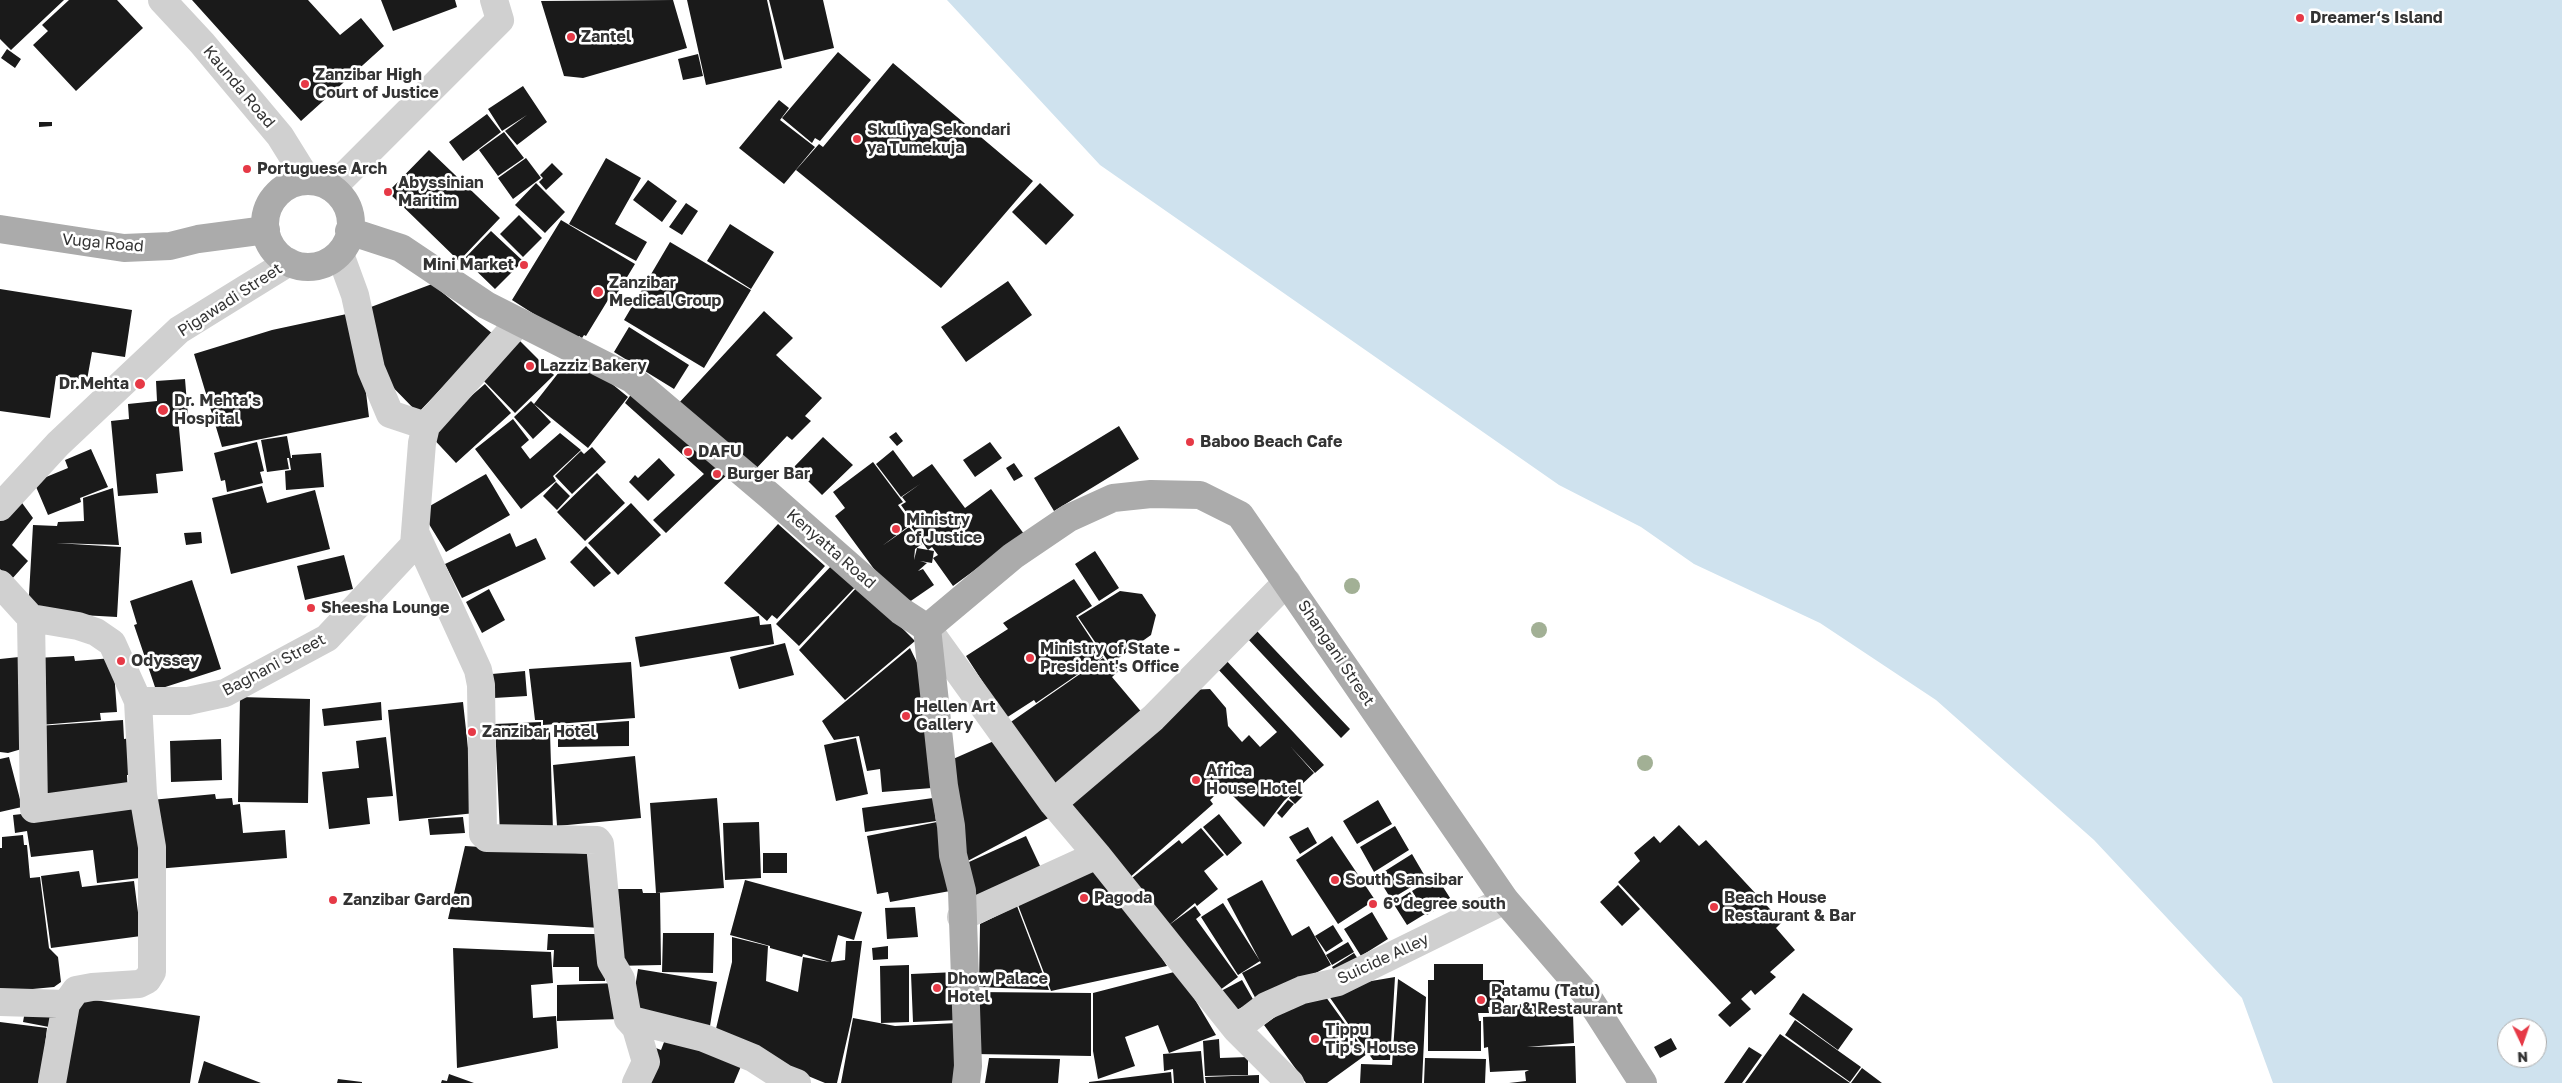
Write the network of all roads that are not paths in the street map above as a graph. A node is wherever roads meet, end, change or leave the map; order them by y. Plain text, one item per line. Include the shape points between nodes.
1 (162, 0) edge
2 (494, 0) edge
3 (320, 184) junction
4 (0, 229) edge
5 (266, 230) junction
6 (344, 242) junction
7 (289, 262) junction
8 (519, 322) junction
9 (426, 426) junction
10 (0, 508) edge
11 (415, 532) junction
12 (1287, 582) junction
13 (0, 584) edge
14 (31, 618) junction
15 (926, 628) junction
16 (138, 701) junction
17 (143, 794) junction
18 (1053, 803) junction
19 (1097, 855) junction
20 (1505, 900) junction
21 (961, 917) junction
22 (0, 1002) edge
23 (66, 1004) junction
24 (628, 1019) junction
25 (1236, 1029) junction
26 (751, 1070) edge
27 (52, 1083) edge
28 (636, 1083) edge
29 (797, 1083) edge
30 (966, 1083) edge
31 (1290, 1083) edge
32 (1643, 1083) edge

1 - 3 street, Kaunda Road
2 - 3 street via 500,20
3 - 5 main road via 296,183 275,196 269,206
3 - 6 main road via 348,206 351,217
4 - 5 main road, Vuga Road via 124,248 170,246
5 - 7 main road via 277,254
6 - 7 main road via 328,262 316,266
6 - 8 main road, Kenyatta Road via 401,248
6 - 9 street via 371,369 390,414
7 - 10 street, Pigawadi Street via 179,330 58,444
8 - 9 street
8 - 15 main road, Kenyatta Road via 632,379 901,611
9 - 11 street, Baghani Street
11 - 16 street, Baghani Street via 414,546 327,638 226,693 188,701
11 - 24 street via 478,670 481,685 483,834 487,838 597,840 600,844 611,962 622,979
12 - 15 main road, Shangani Street via 1240,515 1200,495 1151,494 1113,498 1069,518 1013,556
12 - 18 street via 1153,718
12 - 20 main road, Shangani Street
13 - 14 street
14 - 16 street via 78,626 96,632 112,643
14 - 17 street via 34,809
15 - 18 street
15 - 21 main road via 953,855 962,890
16 - 17 street
17 - 23 street via 152,847 152,972 139,984 76,990
18 - 19 street
19 - 21 street
19 - 25 street
20 - 25 street, Suicide Alley via 1338,982 1302,990 1266,1006
20 - 32 main road, Shangani Street via 1586,994
21 - 30 main road via 968,1066
22 - 23 street
23 - 27 street
24 - 26 street via 704,1038
24 - 28 street via 636,1028 646,1062
25 - 31 street
26 - 29 street

